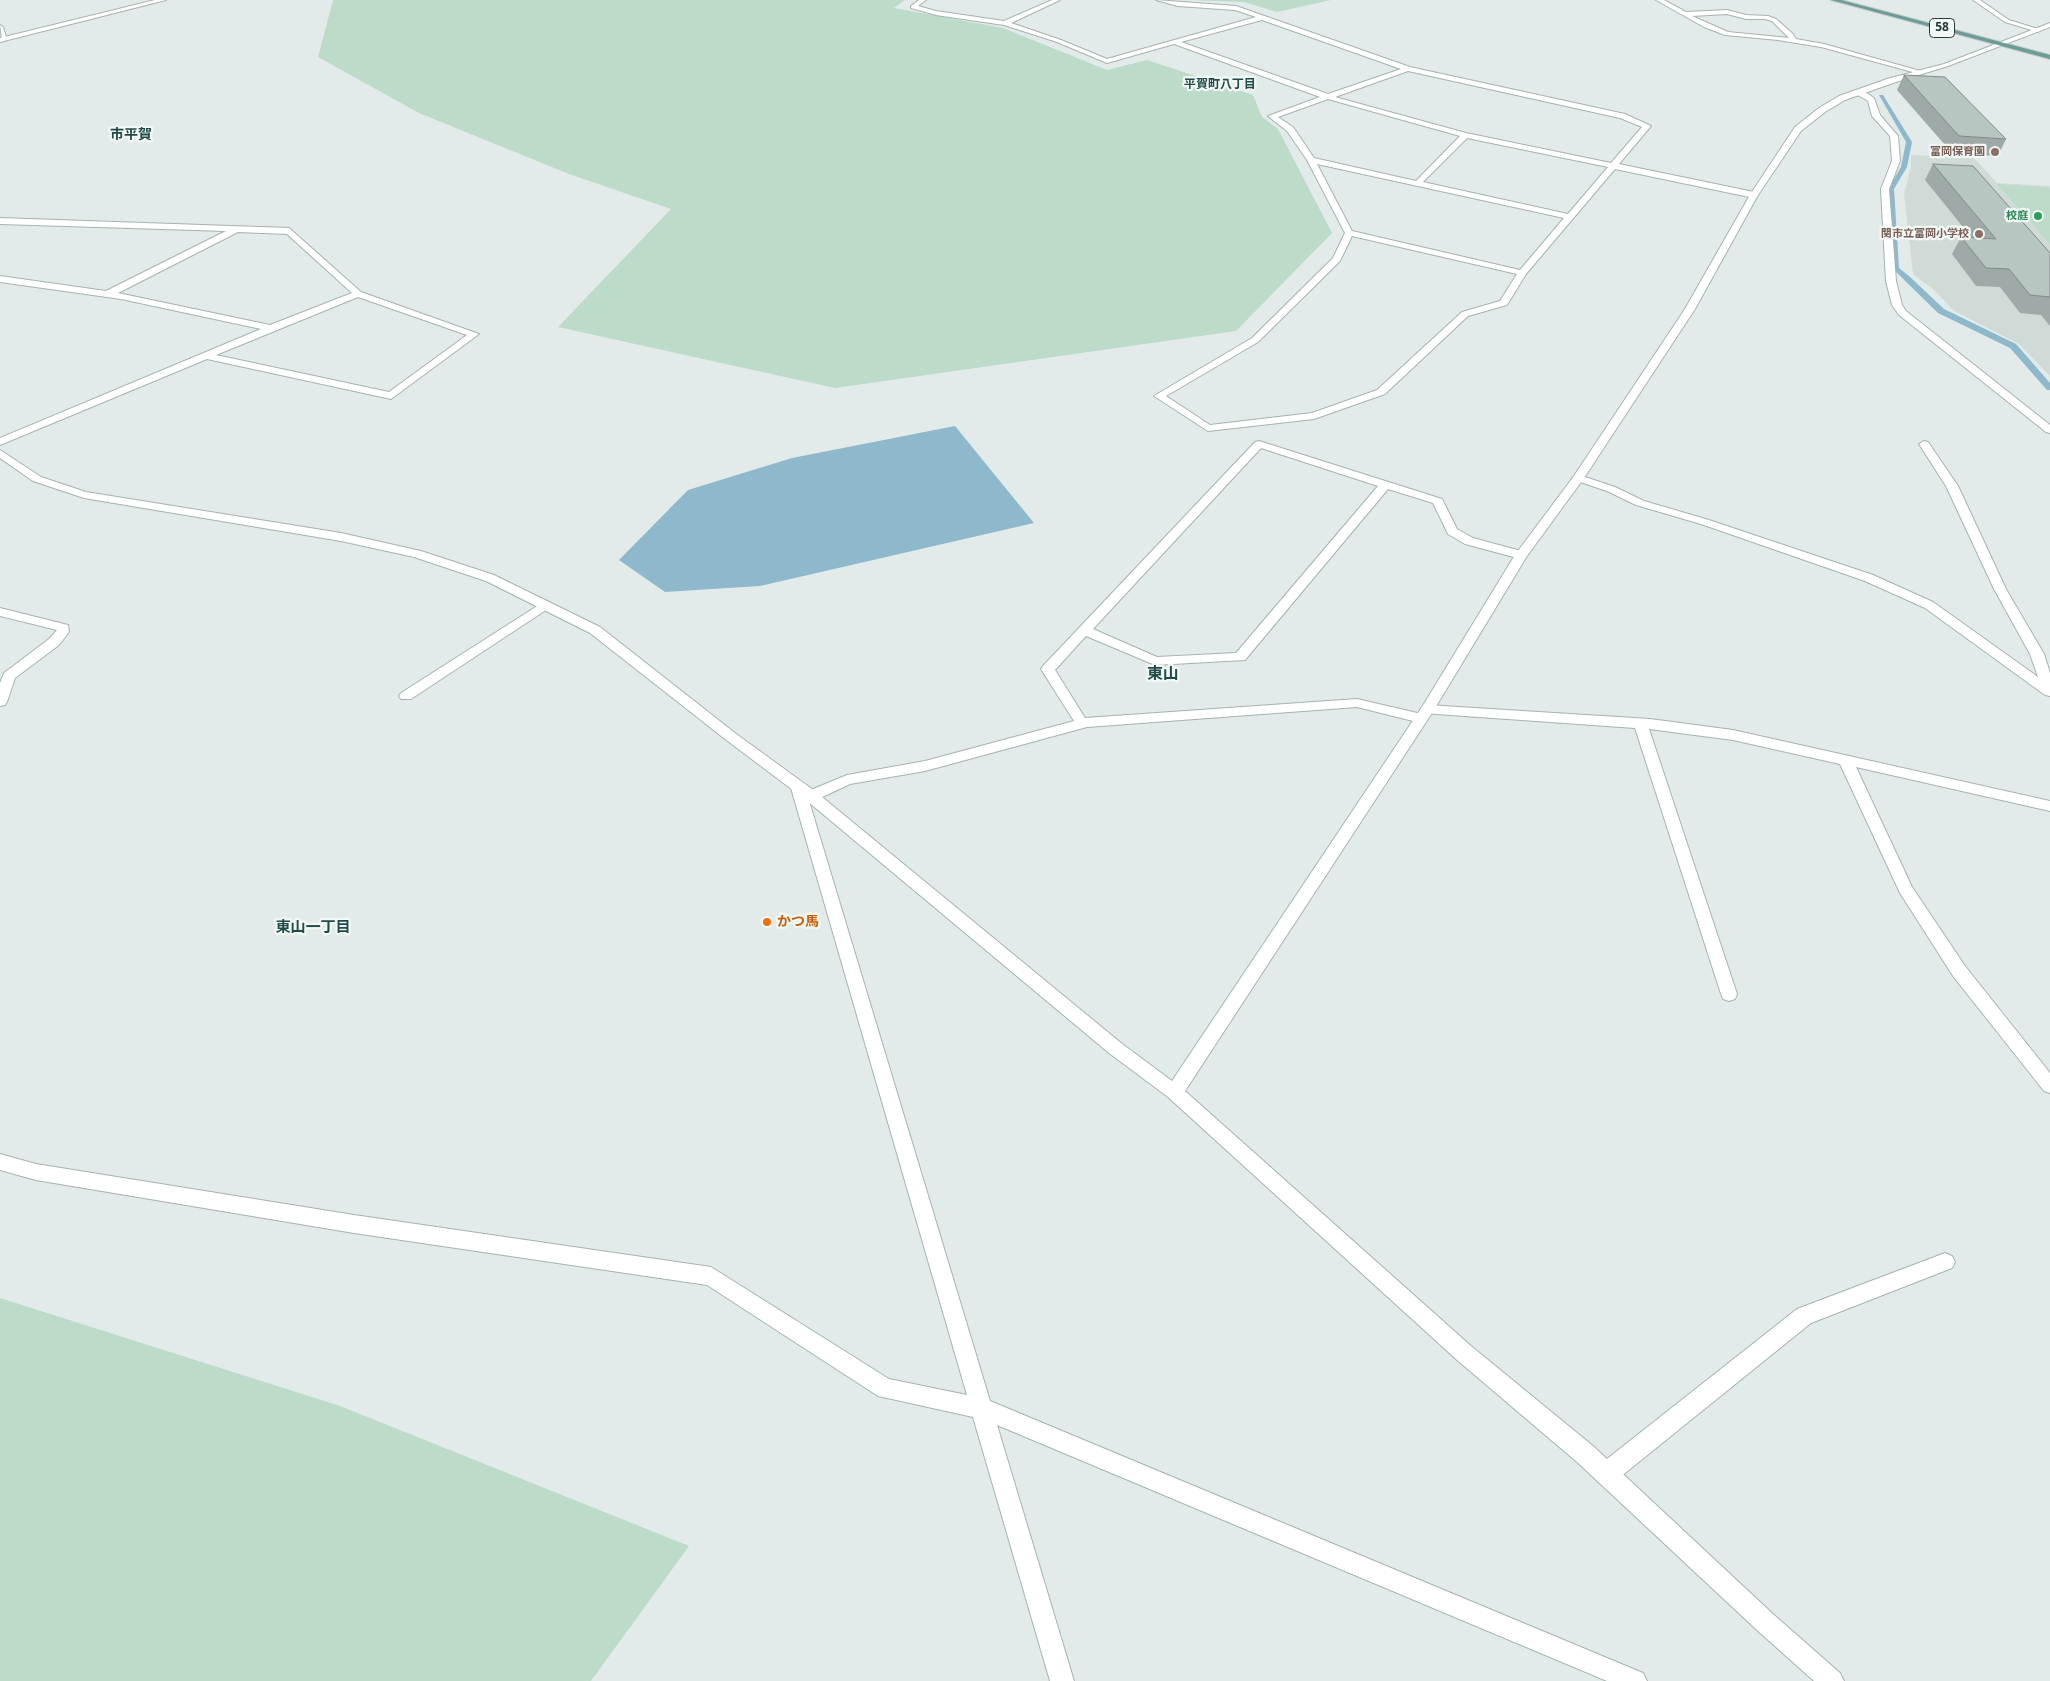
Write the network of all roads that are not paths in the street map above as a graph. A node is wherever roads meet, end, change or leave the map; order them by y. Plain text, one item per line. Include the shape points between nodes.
1 (163, 0) edge
2 (923, 0) edge
3 (1057, 0) edge
4 (1159, 0) edge
5 (1659, 0) edge
6 (1834, 0) edge
7 (1976, 0) edge
8 (1685, 14) junction
9 (1264, 17) junction
10 (1005, 23) junction
11 (2050, 25) edge
12 (0, 27) edge
13 (2038, 30) junction
14 (2, 40) edge
15 (1793, 41) junction
16 (1176, 43) junction
17 (2001, 44) junction
18 (2050, 57) edge
19 (1408, 69) junction
20 (1920, 72) junction
21 (1859, 92) junction
22 (1328, 97) junction
23 (1465, 135) junction
24 (1311, 160) junction
25 (1616, 165) junction
26 (1418, 182) junction
27 (1754, 194) junction
28 (1571, 217) junction
29 (0, 221) edge
30 (236, 230) junction
31 (1349, 233) junction
32 (1522, 273) junction
33 (0, 279) edge
34 (108, 294) junction
35 (358, 294) junction
36 (271, 328) junction
37 (209, 356) junction
38 (2050, 430) edge
39 (0, 442) edge
40 (1924, 444) dead end
41 (0, 453) edge
42 (1578, 478) junction
43 (1386, 484) junction
44 (1521, 555) junction
45 (545, 605) junction
46 (0, 612) edge
47 (1084, 630) junction
48 (2050, 692) edge
49 (406, 696) dead end
50 (0, 702) edge
51 (1424, 714) junction
52 (1082, 723) junction
53 (1642, 724) junction
54 (1845, 760) junction
55 (804, 792) junction
56 (2050, 806) edge
57 (1729, 994) dead end
58 (2050, 1086) edge
59 (1174, 1092) junction
60 (0, 1162) edge
61 (1945, 1262) dead end
62 (981, 1408) junction
63 (1606, 1474) junction
64 (1062, 1681) edge
65 (1635, 1681) edge
66 (1832, 1681) edge

1 - 14 street
2 - 10 street via 913,7
3 - 10 street
4 - 9 street via 1236,8
5 - 8 street
6 - 17 main road, 58
7 - 13 street via 2007,21
8 - 15 street via 1726,34
8 - 15 street via 1727,12 1766,18 1774,20 1791,35
9 - 16 street
9 - 19 street
10 - 16 street via 1107,61
11 - 13 street
12 - 14 street
13 - 17 street
15 - 20 street via 1822,45
16 - 22 street
17 - 18 main road, 58
17 - 20 street
19 - 22 street
19 - 25 street via 1622,116 1647,126
20 - 21 street
21 - 27 street via 1822,110 1798,129
21 - 38 street via 1871,100 1876,116 1894,136 1896,161 1885,189 1891,281 1902,313
22 - 23 street
22 - 24 street via 1272,116 1290,129
23 - 25 street
23 - 26 street
24 - 26 street
24 - 31 street
25 - 27 street
25 - 28 street
26 - 28 street
27 - 42 street via 1690,309
28 - 32 street
29 - 30 street
30 - 34 street
30 - 35 street via 289,231
31 - 32 street
31 - 32 street via 1337,259 1255,340 1159,396 1208,428 1314,416 1381,392 1465,314 1504,303
33 - 34 street
34 - 36 street
35 - 36 street
35 - 37 street via 474,334 391,396
36 - 37 street
37 - 39 street
40 - 48 street via 1952,486 2000,589 2037,654
41 - 45 street via 37,478 84,495 341,537 417,554 490,578
42 - 44 street
42 - 48 street via 1640,503 1869,578 1929,605
43 - 44 street via 1438,501 1452,531 1469,541
43 - 47 street via 1258,444
43 - 47 street via 1240,657 1155,661
44 - 51 street
45 - 49 street
45 - 55 street via 596,630
46 - 50 street via 63,628 63,632 9,676
47 - 52 street via 1048,669
51 - 52 street via 1357,703
51 - 53 street
51 - 59 street
52 - 55 street via 925,766 847,780
53 - 54 street via 1733,735
53 - 57 street
54 - 56 street
54 - 58 street via 1905,888 1959,971
55 - 59 street
55 - 62 street
59 - 63 street via 1464,1353
60 - 62 street via 36,1172 354,1224 711,1276 885,1389
61 - 63 street via 1804,1316
62 - 64 street
62 - 65 street
63 - 66 street

